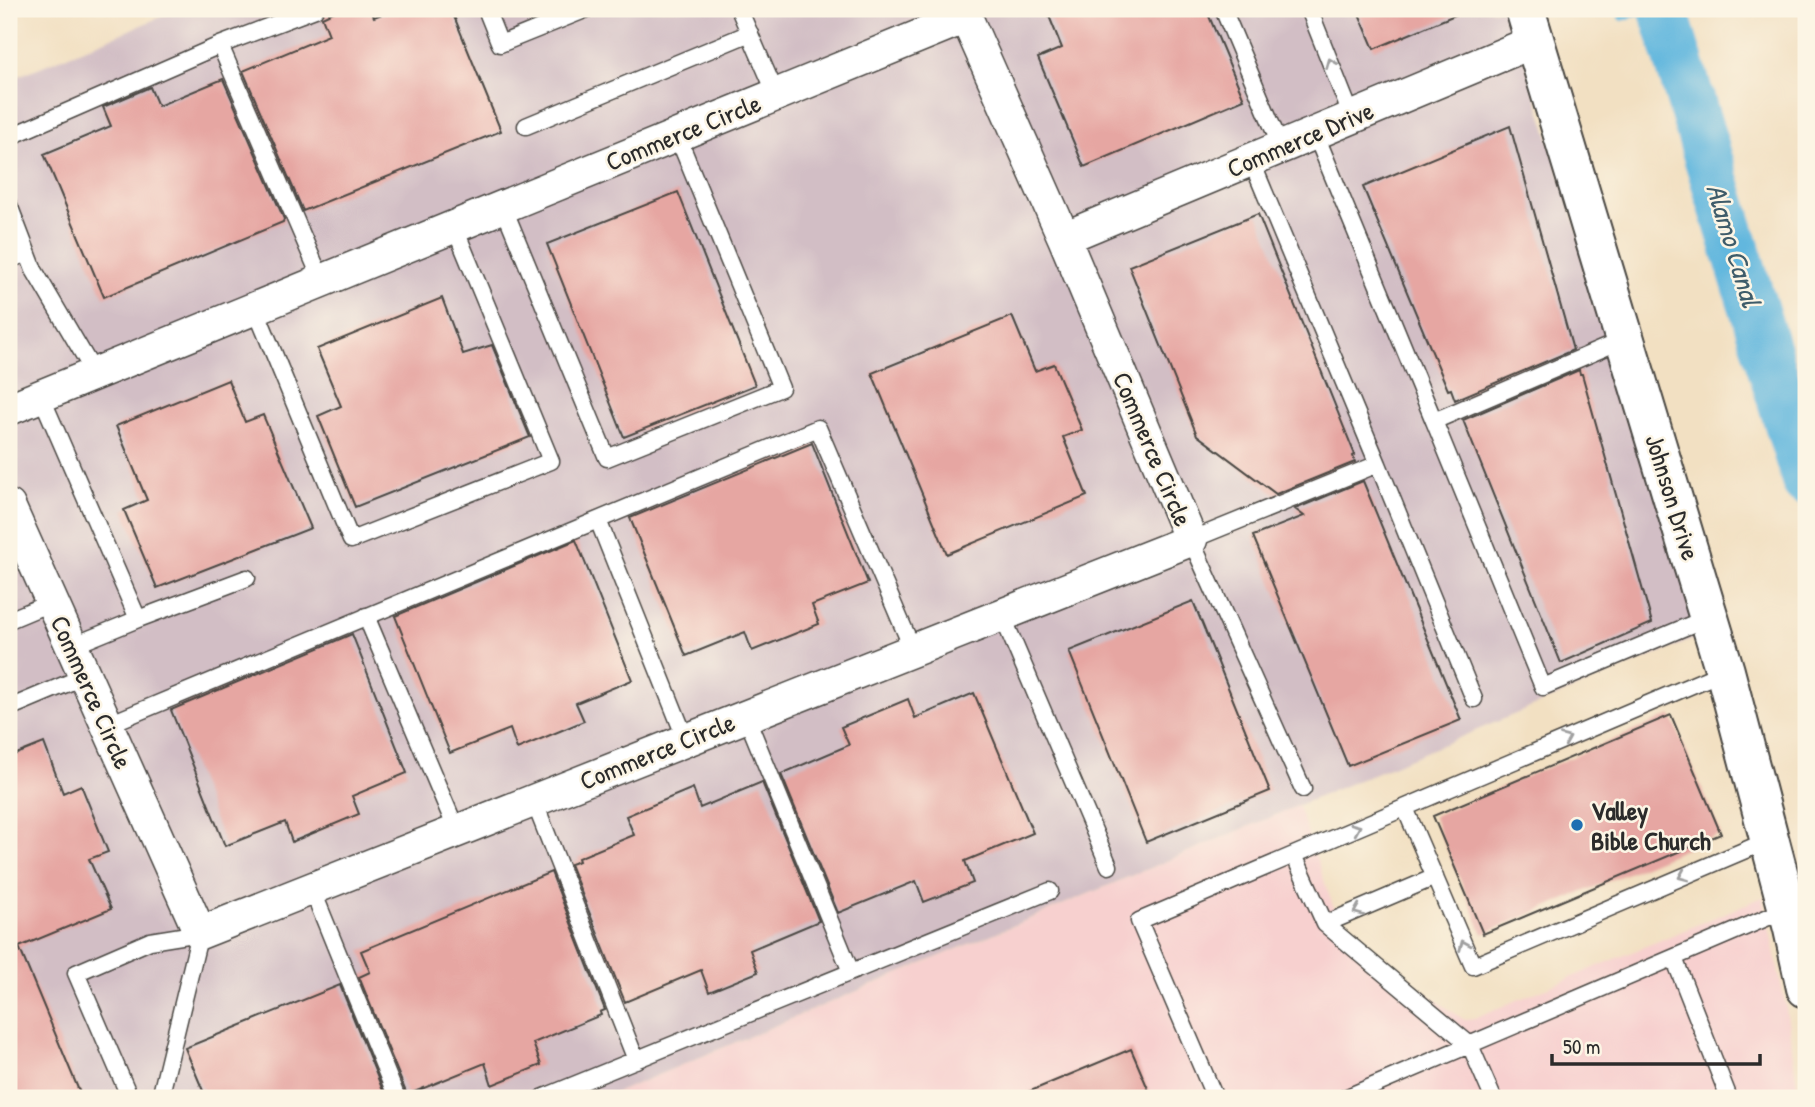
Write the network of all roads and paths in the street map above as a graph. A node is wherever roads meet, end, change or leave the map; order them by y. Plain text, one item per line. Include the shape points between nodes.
1 (315, 9) edge
2 (486, 9) edge
3 (587, 9) edge
4 (739, 9) edge
5 (1223, 9) edge
6 (1309, 9) edge
7 (1530, 25) edge
8 (750, 33) junction
9 (220, 45) junction
10 (776, 94) junction
11 (1352, 117) junction
12 (526, 126) dead end
13 (1315, 132) junction
14 (677, 135) junction
15 (9, 137) edge
16 (1281, 147) junction
17 (1251, 160) junction
18 (9, 205) edge
19 (503, 206) junction
20 (454, 226) junction
21 (1064, 237) junction
22 (27, 253) junction
23 (9, 260) edge
24 (321, 281) junction
25 (255, 308) junction
26 (1625, 339) junction
27 (95, 374) junction
28 (41, 396) junction
29 (9, 409) edge
30 (1434, 421) junction
31 (1378, 464) junction
32 (9, 508) edge
33 (598, 520) junction
34 (1191, 540) junction
35 (247, 578) dead end
36 (52, 602) junction
37 (1002, 615) junction
38 (366, 616) junction
39 (1709, 617) junction
40 (138, 619) junction
41 (9, 620) edge
42 (72, 646) junction
43 (913, 650) junction
44 (1725, 671) junction
45 (85, 676) junction
46 (1474, 699) dead end
47 (9, 708) edge
48 (746, 716) junction
49 (107, 725) junction
50 (685, 740) junction
51 (1303, 789) dead end
52 (534, 801) junction
53 (1405, 807) junction
54 (457, 831) junction
55 (1769, 840) junction
56 (1294, 855) junction
57 (1109, 866) dead end
58 (1435, 877) junction
59 (312, 888) junction
60 (1050, 891) dead end
61 (1787, 909) junction
62 (1325, 925) junction
63 (200, 933) junction
64 (1674, 958) junction
65 (851, 972) junction
66 (1806, 988) edge
67 (1470, 1045) junction
68 (636, 1060) junction
69 (130, 1098) edge
70 (160, 1098) edge
71 (397, 1098) edge
72 (542, 1098) edge
73 (1215, 1098) edge
74 (1345, 1098) edge
75 (1493, 1098) edge
76 (1729, 1098) edge

1 - 9 lane
2 - 3 lane via 500,44
4 - 8 lane
5 - 16 lane
11 -> 6 lane
7 - 11 street, Commerce Drive
7 - 26 street, Johnson Drive
8 - 10 lane
8 - 12 lane
9 - 15 lane
9 - 24 lane
10 - 14 street, Commerce Circle
10 - 21 street, Commerce Circle via 971,15
11 - 13 street, Commerce Drive
13 - 16 street, Commerce Drive
13 - 30 lane
14 - 19 street, Commerce Circle
14 - 19 lane via 781,388 607,458
16 - 17 street, Commerce Drive
17 - 21 street, Commerce Drive
17 - 31 lane
18 - 22 lane
19 - 20 street, Commerce Circle
20 - 24 street, Commerce Circle
20 - 25 lane via 551,461 351,540
21 - 34 street, Commerce Circle
22 - 23 lane
22 - 27 lane
24 - 25 street, Commerce Circle
25 - 27 street, Commerce Circle
26 - 30 lane
26 - 39 street, Johnson Drive
27 - 28 street, Commerce Circle
28 - 29 street, Commerce Circle
28 - 40 lane
30 - 39 lane via 1543,687
31 - 34 lane
31 - 46 lane
32 - 36 street, Commerce Circle
33 - 38 lane
33 - 43 lane via 818,428
33 - 50 lane
34 - 37 street, Commerce Circle
34 - 51 lane
35 - 40 lane
36 - 41 lane
36 - 42 street, Commerce Circle
37 - 43 street, Commerce Circle
37 - 57 lane
38 - 49 lane
38 - 54 lane
39 - 44 street, Johnson Drive
40 - 42 lane
42 - 45 street, Commerce Circle
43 - 48 street, Commerce Circle
53 -> 44 lane
44 - 55 street, Johnson Drive
45 - 47 lane
45 - 49 street, Commerce Circle
48 - 50 street, Commerce Circle
48 - 65 lane
49 - 63 street, Commerce Circle
50 - 52 street, Commerce Circle
52 - 54 street, Commerce Circle
52 - 68 lane
56 -> 53 lane
53 - 58 lane
54 - 59 street, Commerce Circle
55 -> 58 lane via 1473,966
55 - 61 street, Johnson Drive
56 - 62 lane
56 - 73 lane via 1139,921
58 -> 62 lane
59 - 63 street, Commerce Circle
59 - 71 lane
60 - 65 lane
61 - 64 lane
61 - 66 street, Johnson Drive
62 - 67 lane
63 - 69 lane via 150,941 76,973
63 - 70 lane
64 - 67 lane
64 - 76 lane
65 - 68 lane
67 - 74 lane
67 - 75 lane
68 - 72 lane

